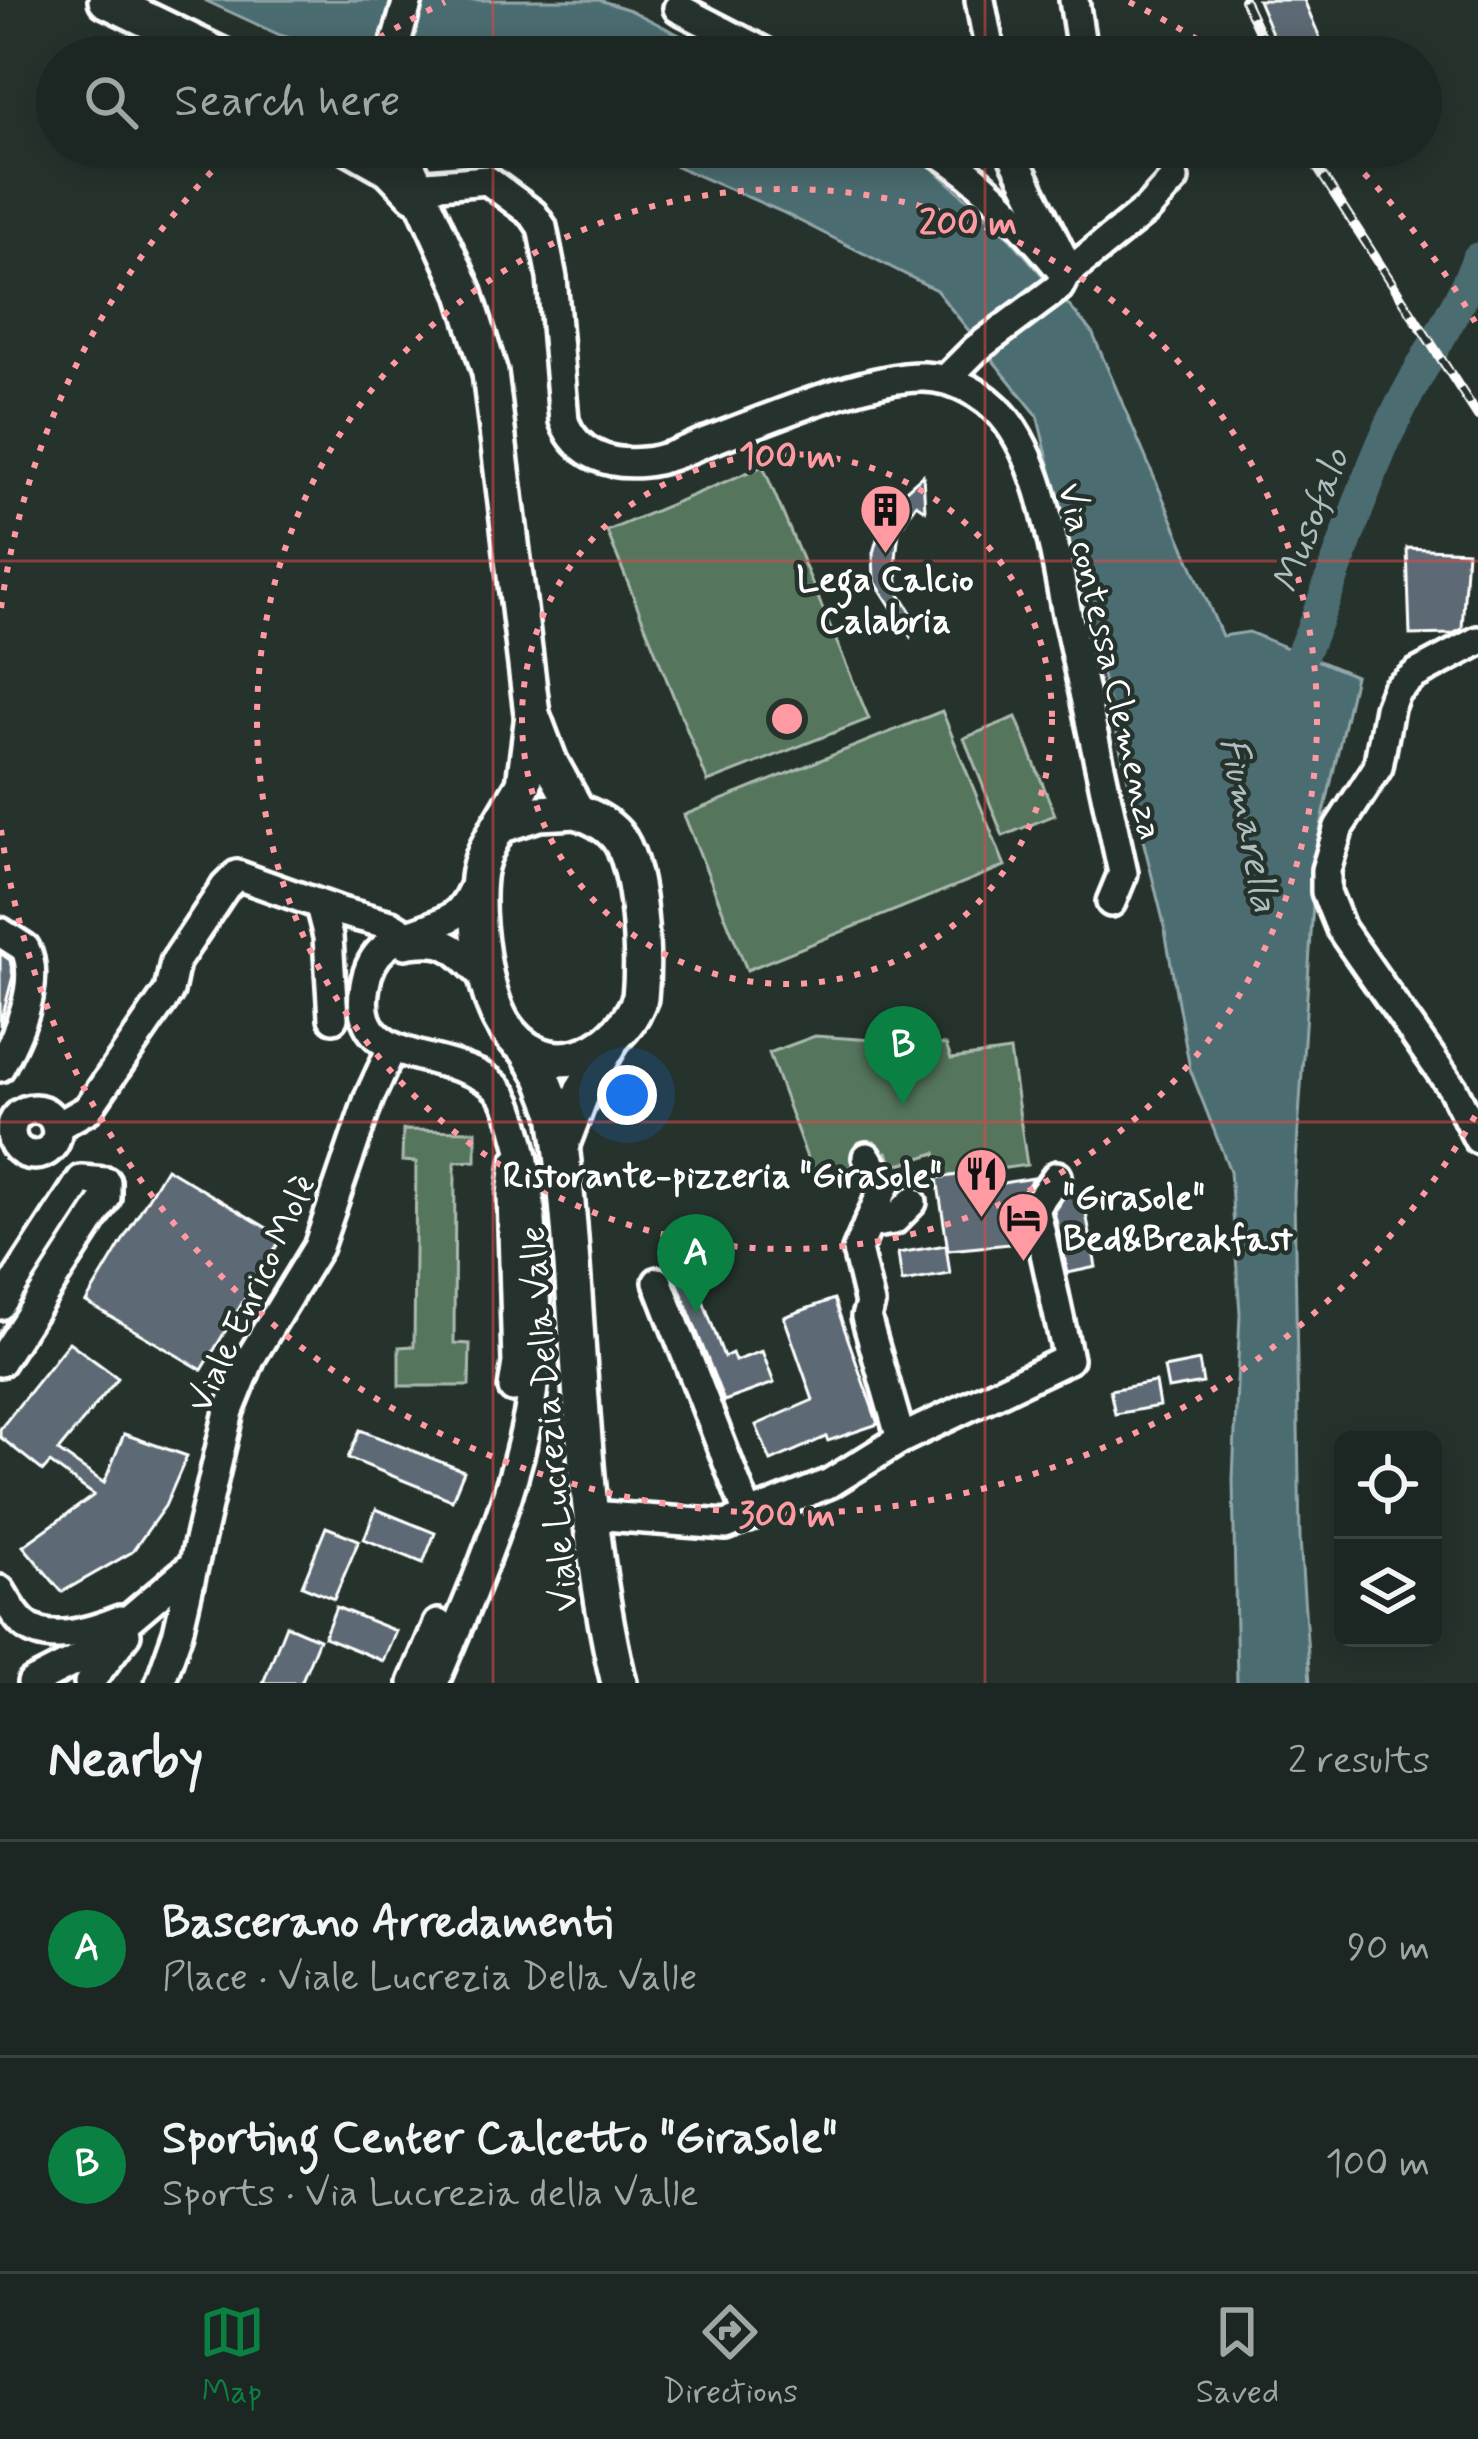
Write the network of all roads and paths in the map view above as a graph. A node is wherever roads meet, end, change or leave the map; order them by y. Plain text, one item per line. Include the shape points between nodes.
1 (106, 0) edge
2 (408, 0) edge
3 (980, 0) edge
4 (1075, 0) edge
5 (678, 8) dead end
6 (181, 36) edge
7 (398, 36) edge
8 (732, 36) edge
9 (987, 36) edge
10 (1080, 36) edge
11 (389, 168) edge
12 (408, 168) edge
13 (963, 168) edge
14 (1019, 168) edge
15 (473, 179) junction
16 (1174, 179) dead end
17 (419, 195) junction
18 (444, 245) junction
19 (1062, 281) junction
20 (946, 380) junction
21 (1478, 641) edge
22 (532, 714) junction
23 (577, 811) junction
24 (499, 826) junction
25 (478, 878) junction
26 (1111, 902) dead end
27 (320, 906) junction
28 (0, 932) edge
29 (394, 942) junction
30 (487, 979) junction
31 (333, 1018) dead end
32 (610, 1044) junction
33 (392, 1048) junction
34 (526, 1049) junction
35 (0, 1067) edge
36 (5, 1128) edge
37 (1478, 1139) edge
38 (519, 1141) junction
39 (561, 1146) junction
40 (867, 1156) dead end
41 (1057, 1176) dead end
42 (658, 1282) dead end
43 (0, 1305) edge
44 (498, 1341) dead end
45 (0, 1362) edge
46 (901, 1439) junction
47 (591, 1515) junction
48 (749, 1517) junction
49 (193, 1565) junction
50 (0, 1590) edge
51 (134, 1614) junction
52 (32, 1683) edge
53 (89, 1683) edge
54 (160, 1683) edge
55 (413, 1683) edge
56 (434, 1683) edge
57 (619, 1683) edge

1 - 6 main road
2 - 7 street
3 - 9 street
4 - 10 street
5 - 8 street
11 - 17 main road
12 - 17 main road, Viale Lucrezia Della Valle
13 - 19 street via 1033,236
14 - 19 street via 1065,262
15 - 17 street
15 - 18 street via 446,206
15 - 20 street via 505,190 542,227 564,421 592,455 661,459 860,389 921,376
16 - 19 street
17 - 18 main road, Viale Lucrezia Della Valle
18 - 22 main road, Viale Lucrezia Della Valle via 490,374
19 - 20 street
20 - 26 street, Via contessa Clemenza via 980,395 1007,421 1039,493 1123,873
21 - 37 street via 1396,690 1378,766 1339,827 1326,870 1341,929 1453,1089
22 - 23 main road, Viale Lucrezia Della Valle
22 - 24 main road, Viale Lucrezia Della Valle via 524,784
23 - 24 main road
23 - 32 main road, Viale Lucrezia Della Valle via 621,840 635,892 640,998
24 - 25 main road, Viale Lucrezia Della Valle
25 - 29 street via 457,914
25 - 30 main road, Viale Lucrezia Della Valle
27 - 29 street via 373,919
27 - 31 street
27 - 36 street via 237,875 88,1109 56,1127 53,1144 34,1154 19,1149
28 - 35 street via 25,948 31,975
29 - 30 street via 449,944
29 - 33 street via 369,971 364,998 372,1030
30 - 34 main road, Viale Lucrezia Della Valle via 505,1027
32 - 34 main road via 582,1057
32 - 39 main road, Viale Lucrezia Della Valle
33 - 38 street via 486,1079 505,1097
33 - 49 street, Viale Enrico Molè via 318,1247 251,1357 229,1412
34 - 39 main road, Viale Lucrezia Della Valle via 557,1113
38 - 44 street via 498,1196
38 - 55 street via 512,1196 517,1363 506,1429
38 - 56 street via 531,1196 537,1344 527,1417
39 - 47 main road, Viale Lucrezia Della Valle
40 - 46 street via 903,1189 868,1224 857,1250 866,1317
41 - 46 street via 1035,1208 1068,1359
42 - 48 street
43 - 45 street via 81,1180 106,1183 106,1198
46 - 48 street via 830,1483
47 - 48 street via 726,1525
47 - 57 main road, Viale Lucrezia Della Valle
49 - 51 street
49 - 54 street, Viale Enrico Molè
50 - 51 street via 23,1624 41,1633 96,1630
51 - 52 street via 86,1655
51 - 53 street via 122,1644

